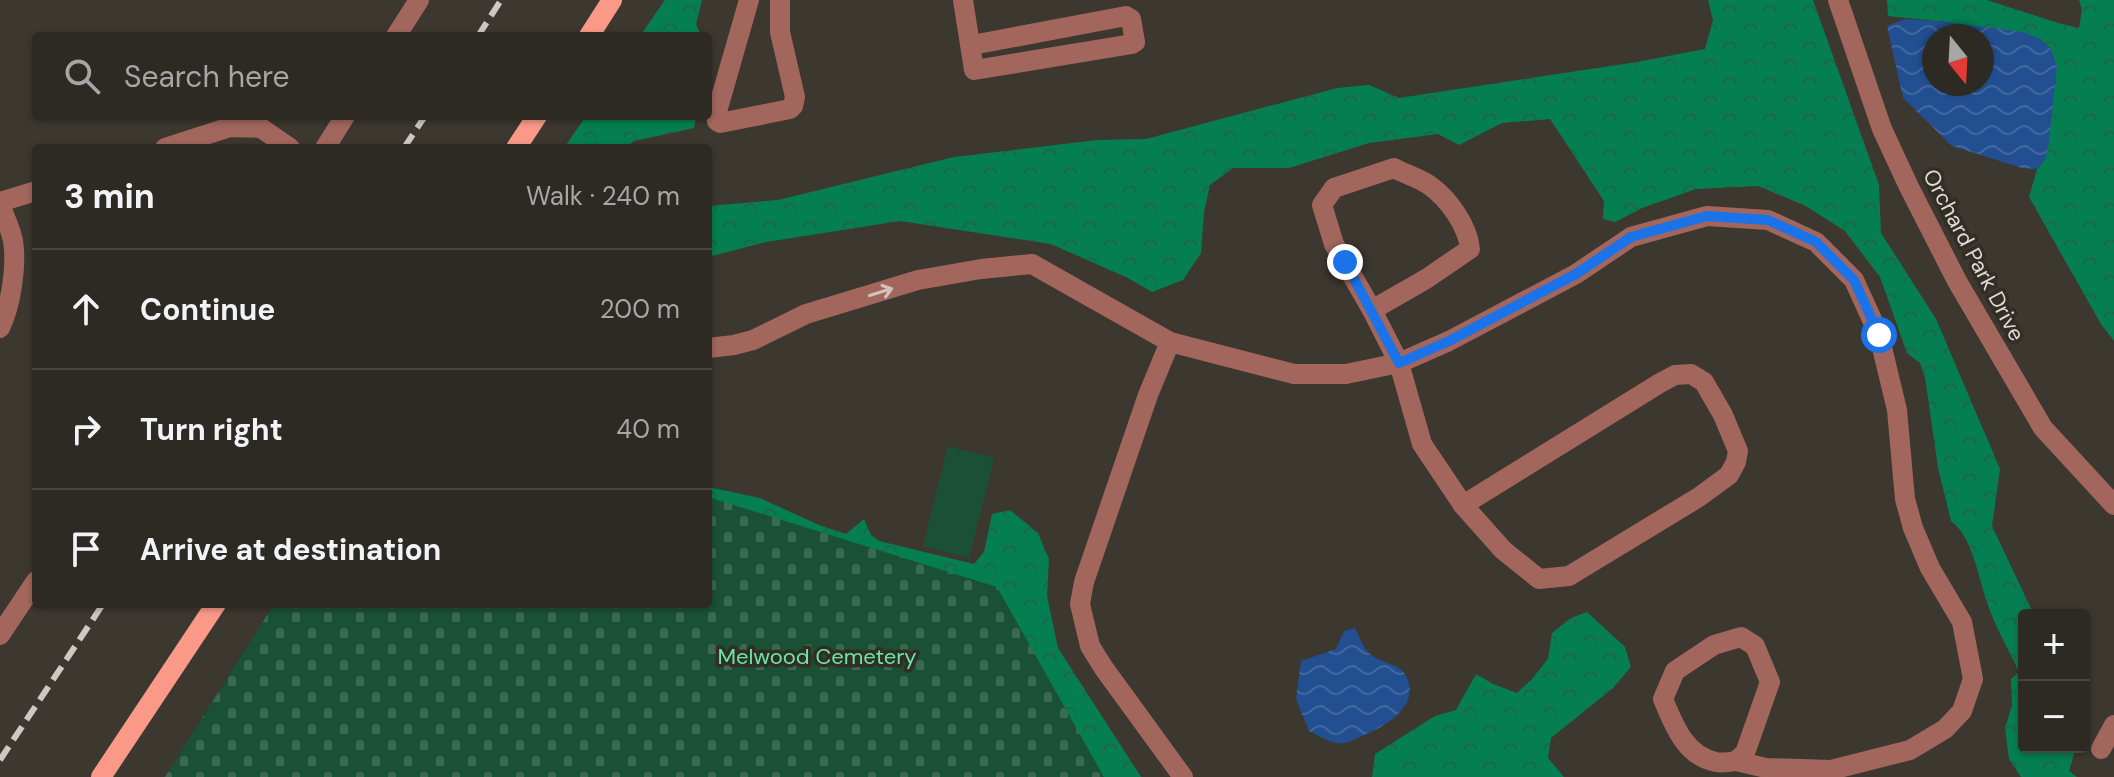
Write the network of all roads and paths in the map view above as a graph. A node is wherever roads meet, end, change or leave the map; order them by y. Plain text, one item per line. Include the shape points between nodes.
1 (419, 0) edge
2 (612, 0) edge
3 (749, 0) edge
4 (780, 0) edge
5 (963, 0) edge
6 (1838, 0) edge
7 (399, 32) edge
8 (592, 32) edge
9 (972, 45) junction
10 (342, 120) edge
11 (534, 120) edge
12 (177, 144) edge
13 (284, 144) edge
14 (328, 144) edge
15 (519, 144) edge
16 (32, 192) edge
17 (0, 203) edge
18 (1372, 310) junction
19 (0, 328) edge
20 (1170, 342) junction
21 (712, 348) edge
22 (1399, 363) junction
23 (1463, 505) junction
24 (2114, 505) edge
25 (32, 587) edge
26 (213, 608) edge
27 (0, 635) edge
28 (2114, 725) edge
29 (2101, 749) dead end
30 (1736, 761) junction
31 (101, 777) edge
32 (1183, 777) edge

1 - 7 street
2 - 8 main road
3 - 4 street via 716,115 720,123 793,106
5 - 9 street
6 - 24 street, Orchard Park Drive via 1882,129 1957,281 2043,428
9 - 9 street via 973,67 978,70 1132,44 1135,39 1126,16
10 - 14 street
11 - 15 main road
12 - 13 street via 230,127 261,128
16 - 17 street
17 - 19 street via 13,240 14,279
18 - 18 street via 1470,249 1469,237 1447,201 1430,185 1394,168 1334,188 1322,205 1334,244
18 - 22 street
21 -> 20 street via 753,340 806,314 918,280 1032,264
20 - 22 street via 1294,374 1346,374
20 - 32 street via 1080,604 1090,646
22 - 23 street via 1422,444
22 - 30 street via 1576,274 1631,237 1707,216 1768,220 1816,242 1854,280 1879,335 1897,410 1909,513 1930,568 1962,622 1973,679 1962,711 1945,729 1910,750 1831,770 1766,768
23 - 23 street via 1675,375 1691,374 1704,382 1738,451 1729,475 1569,576 1539,579 1503,550
25 - 27 street
26 - 31 main road
28 - 29 street
30 - 30 street via 1717,762 1694,752 1678,734 1663,699 1675,671 1714,645 1741,637 1755,646 1770,682 1745,753

